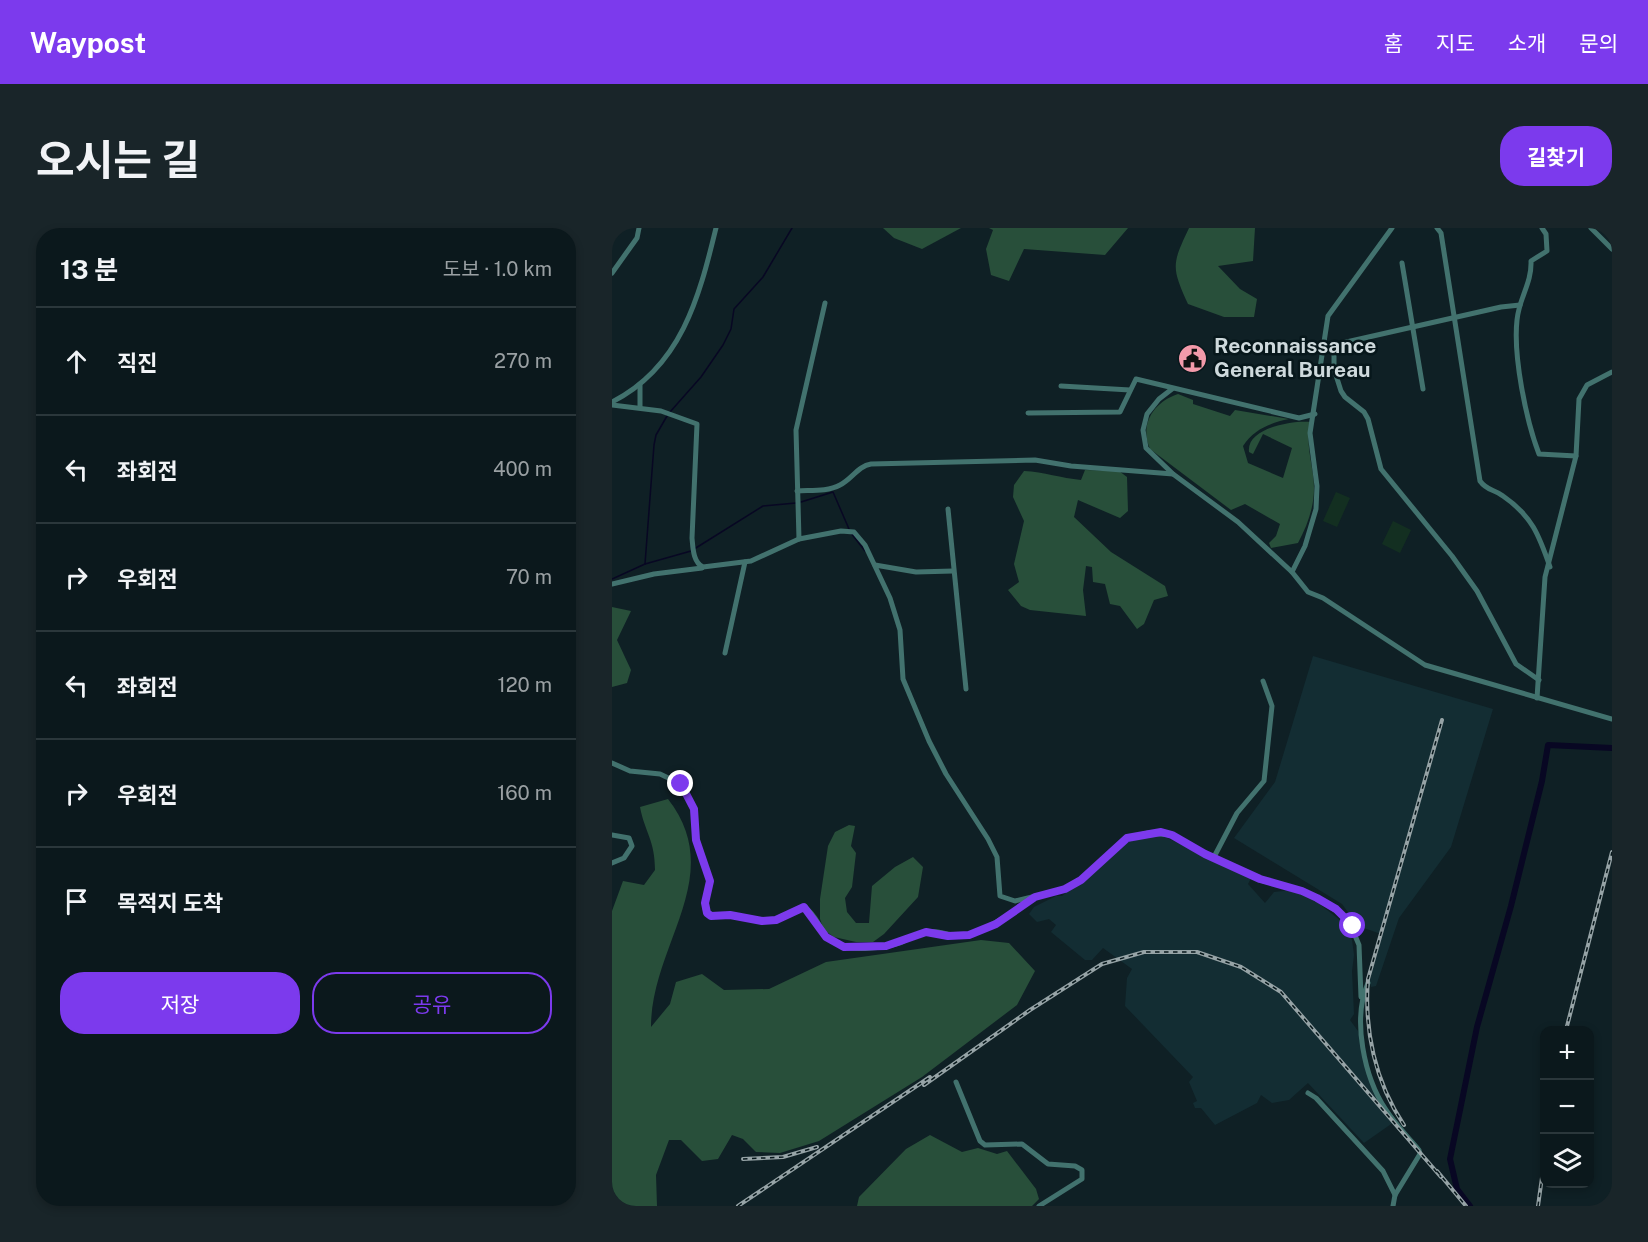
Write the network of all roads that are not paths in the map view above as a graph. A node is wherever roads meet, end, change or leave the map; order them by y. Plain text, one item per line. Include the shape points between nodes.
1 (639, 228) edge
2 (716, 228) edge
3 (1392, 228) edge
4 (1437, 228) edge
5 (1542, 228) edge
6 (1591, 228) edge
7 (1612, 249) edge
8 (1402, 263) dead end
9 (612, 273) edge
10 (825, 303) dead end
11 (1521, 306) junction
12 (1454, 318) junction
13 (1414, 328) junction
14 (1612, 372) edge
15 (640, 385) junction
16 (1061, 386) dead end
17 (1172, 389) junction
18 (1423, 389) dead end
19 (1130, 390) junction
20 (612, 404) edge
21 (640, 407) junction
22 (1028, 413) dead end
23 (1315, 414) junction
24 (1576, 456) junction
25 (1173, 474) junction
26 (796, 491) junction
27 (948, 509) dead end
28 (799, 539) junction
29 (745, 562) junction
30 (875, 565) junction
31 (703, 567) junction
32 (1550, 567) junction
33 (953, 571) junction
34 (1292, 572) junction
35 (612, 584) edge
36 (725, 653) dead end
37 (1539, 680) junction
38 (1263, 681) dead end
39 (966, 689) dead end
40 (1537, 698) junction
41 (1612, 719) edge
42 (612, 763) edge
43 (612, 835) edge
44 (1214, 857) junction
45 (612, 863) edge
46 (1035, 897) junction
47 (1368, 983) dead end
48 (1361, 997) junction
49 (956, 1082) dead end
50 (1308, 1093) dead end
51 (1395, 1195) junction
52 (1039, 1206) edge
53 (1393, 1206) edge

1 - 9 street via 633,246
2 - 15 street via 680,338 669,356
3 - 23 street via 1328,316
4 - 12 street via 1441,233
5 - 11 street via 1547,251 1531,261 1532,278
6 - 7 street
8 - 13 street
10 - 26 street via 796,430
11 - 12 street
11 - 24 street via 1517,320 1523,396 1539,454
12 - 13 street
12 - 32 street via 1480,481 1486,490 1500,493 1528,517 1537,529
13 - 18 street
13 - 37 street via 1334,348 1334,369 1341,391 1368,419 1374,450 1389,482 1477,591 1516,664
14 - 24 street via 1587,385 1579,399
15 - 20 street
15 - 21 street
16 - 19 street
17 - 19 street via 1136,379
17 - 23 street via 1299,418
17 - 25 street via 1152,407 1143,430 1146,448
19 - 22 street via 1120,412
20 - 21 street
21 - 31 street via 697,424 693,549
23 - 34 street via 1310,433 1316,509
24 - 32 street
25 - 26 street via 1035,460 871,464 864,465 840,485
25 - 34 street via 1238,522
26 - 28 street
27 - 33 street
28 - 29 street
28 - 30 street via 850,532 861,537
29 - 31 street
29 - 36 street
30 - 33 street via 916,572
30 - 46 street via 897,618 906,687 946,774 995,852 1000,896 1015,901
31 - 35 street
32 - 37 street via 1542,605
33 - 39 street
34 - 40 street via 1308,592 1425,665
37 - 40 street
38 - 44 street via 1272,706 1264,781 1237,813
40 - 41 street
42 - 46 street via 630,771 660,774 681,784 694,809 696,840 710,881 705,909 711,916 776,920 804,907 836,944 873,947 900,943 926,932 969,935 996,924
43 - 45 street via 628,838 632,846 624,858
44 - 46 street via 1172,835 1136,835 1117,845 1081,880
44 - 48 street via 1260,879 1302,891 1347,919 1359,945
47 - 48 street
48 - 51 street via 1361,1030 1374,1087 1420,1154
49 - 52 street via 985,1145 1022,1144 1048,1164 1082,1170 1082,1179
50 - 51 street via 1383,1171
51 - 53 street

